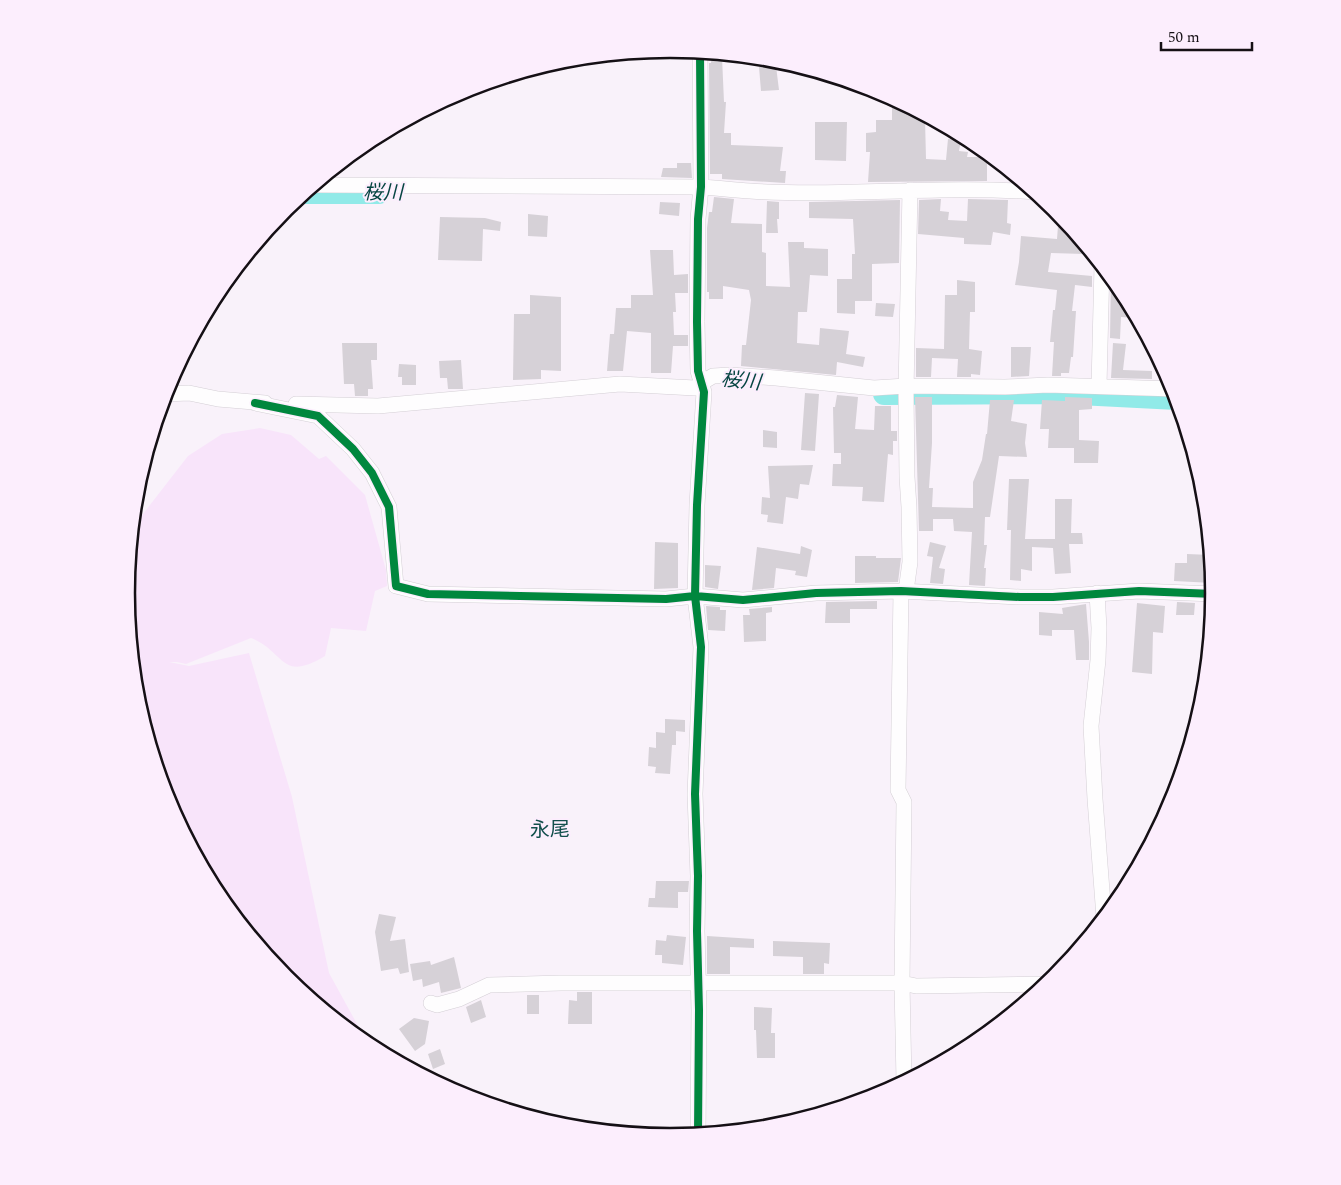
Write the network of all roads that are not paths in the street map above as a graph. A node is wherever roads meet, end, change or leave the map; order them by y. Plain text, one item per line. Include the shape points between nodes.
1 (700, 59) edge
2 (324, 185) edge
3 (910, 190) junction
4 (701, 191) junction
5 (1025, 192) edge
6 (1102, 276) edge
7 (706, 381) junction
8 (1099, 386) junction
9 (1166, 390) edge
10 (906, 391) junction
11 (174, 394) edge
12 (255, 403) junction
13 (904, 591) junction
14 (1097, 594) junction
15 (1206, 594) edge
16 (695, 596) junction
17 (1103, 907) edge
18 (902, 983) junction
19 (698, 984) junction
20 (1035, 984) edge
21 (431, 1003) dead end
22 (904, 1073) edge
23 (698, 1126) edge

1 - 4 street
2 - 4 street
3 - 4 street
3 - 5 street
3 - 10 street
4 - 7 street via 698,219 698,371
6 - 8 street
7 - 10 street via 730,375
7 - 12 street via 695,388 620,384 378,406
7 - 16 street via 697,505
8 - 9 street
8 - 10 street
10 - 13 street via 910,562
11 - 12 street
12 - 16 street via 318,416 368,467 389,506 396,586 428,594 472,596 666,599
13 - 14 street via 1020,597
13 - 16 street via 816,593 743,600
13 - 18 street via 898,790 904,802
14 - 15 street via 1138,591
14 - 17 street via 1098,660 1091,726
16 - 19 street via 701,647 695,794
18 - 19 street
18 - 20 street via 916,986
18 - 22 street
19 - 21 street via 489,985 459,999 437,1005
19 - 23 street

